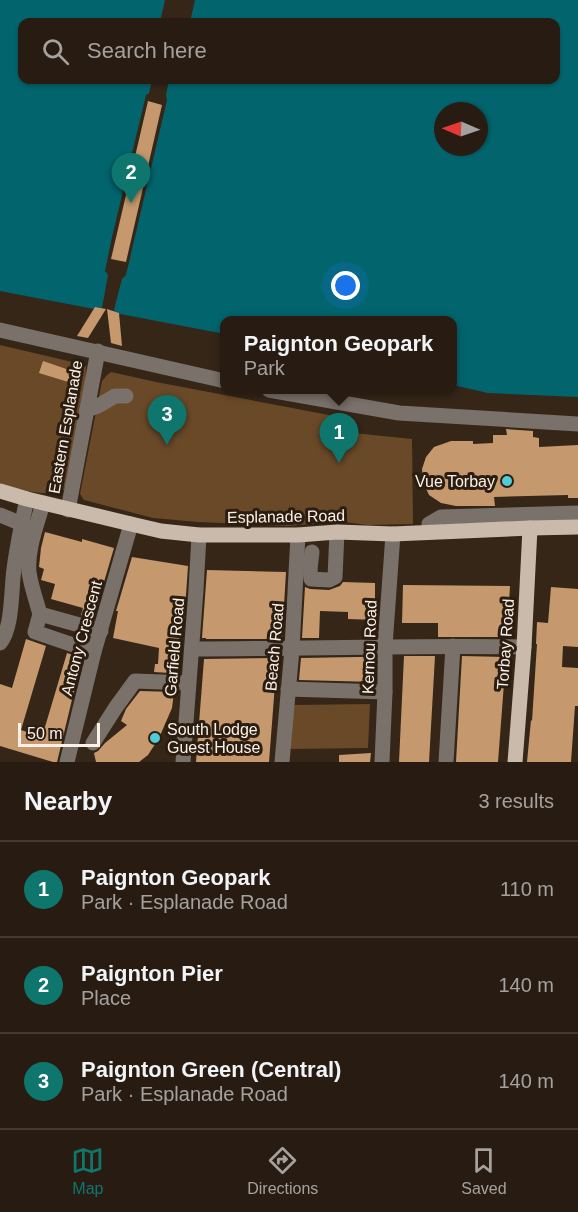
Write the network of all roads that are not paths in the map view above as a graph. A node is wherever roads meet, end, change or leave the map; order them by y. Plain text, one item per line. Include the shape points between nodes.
1 (0, 330) edge
2 (98, 351) junction
3 (220, 380) edge
4 (292, 394) edge
5 (126, 396) dead end
6 (87, 410) junction
7 (578, 424) edge
8 (0, 491) edge
9 (27, 499) junction
10 (43, 503) junction
11 (68, 510) junction
12 (578, 513) edge
13 (0, 515) edge
14 (22, 524) junction
15 (131, 524) junction
16 (530, 528) junction
17 (578, 528) edge
18 (430, 531) junction
19 (337, 532) junction
20 (393, 534) junction
21 (199, 535) junction
22 (298, 535) junction
23 (312, 552) dead end
24 (304, 580) junction
25 (40, 614) junction
26 (100, 632) junction
27 (0, 643) edge
28 (385, 646) junction
29 (453, 646) junction
30 (524, 647) junction
31 (192, 648) junction
32 (292, 649) junction
33 (94, 652) junction
34 (188, 683) junction
35 (288, 689) junction
36 (385, 692) junction
37 (93, 743) dead end
38 (67, 762) edge
39 (183, 762) edge
40 (282, 762) edge
41 (382, 762) edge
42 (446, 762) edge
43 (515, 762) edge

1 - 2 street, Eastern Esplanade
2 - 3 street, Eastern Esplanade
2 - 6 street, Eastern Esplanade
4 - 7 street via 399,413
5 - 6 street via 115,396
6 - 11 street, Eastern Esplanade
8 - 9 main road, Esplanade Road
9 - 10 main road, Esplanade Road
9 - 14 street
10 - 11 main road, Esplanade Road
10 - 25 street via 29,560
11 - 15 main road, Esplanade Road
12 - 18 street via 441,518 429,524
13 - 14 street
14 - 27 street via 12,602
15 - 21 main road, Esplanade Road
15 - 26 street, Antony Crescent
16 - 17 main road, Esplanade Road
16 - 18 main road, Esplanade Road
16 - 30 main road, Torbay Road
18 - 20 main road, Esplanade Road
19 - 20 main road, Esplanade Road
19 - 22 main road, Esplanade Road
19 - 24 street via 335,577
20 - 28 street, Kernou Road
21 - 22 main road, Esplanade Road
21 - 31 street, Garfield Road
22 - 24 street, Beach Road
23 - 24 street
24 - 32 street, Beach Road
25 - 26 street
25 - 33 street via 35,632
26 - 33 street, Antony Crescent
28 - 29 street
28 - 32 street
28 - 36 street, Kernou Road
29 - 30 street
29 - 42 street
30 - 43 main road, Torbay Road
31 - 32 street
31 - 34 street, Garfield Road
32 - 35 street, Beach Road
33 - 38 street, Antony Crescent
34 - 37 street via 135,681
34 - 39 street, Garfield Road
35 - 36 street
35 - 40 street, Beach Road
36 - 41 street, Kernou Road

